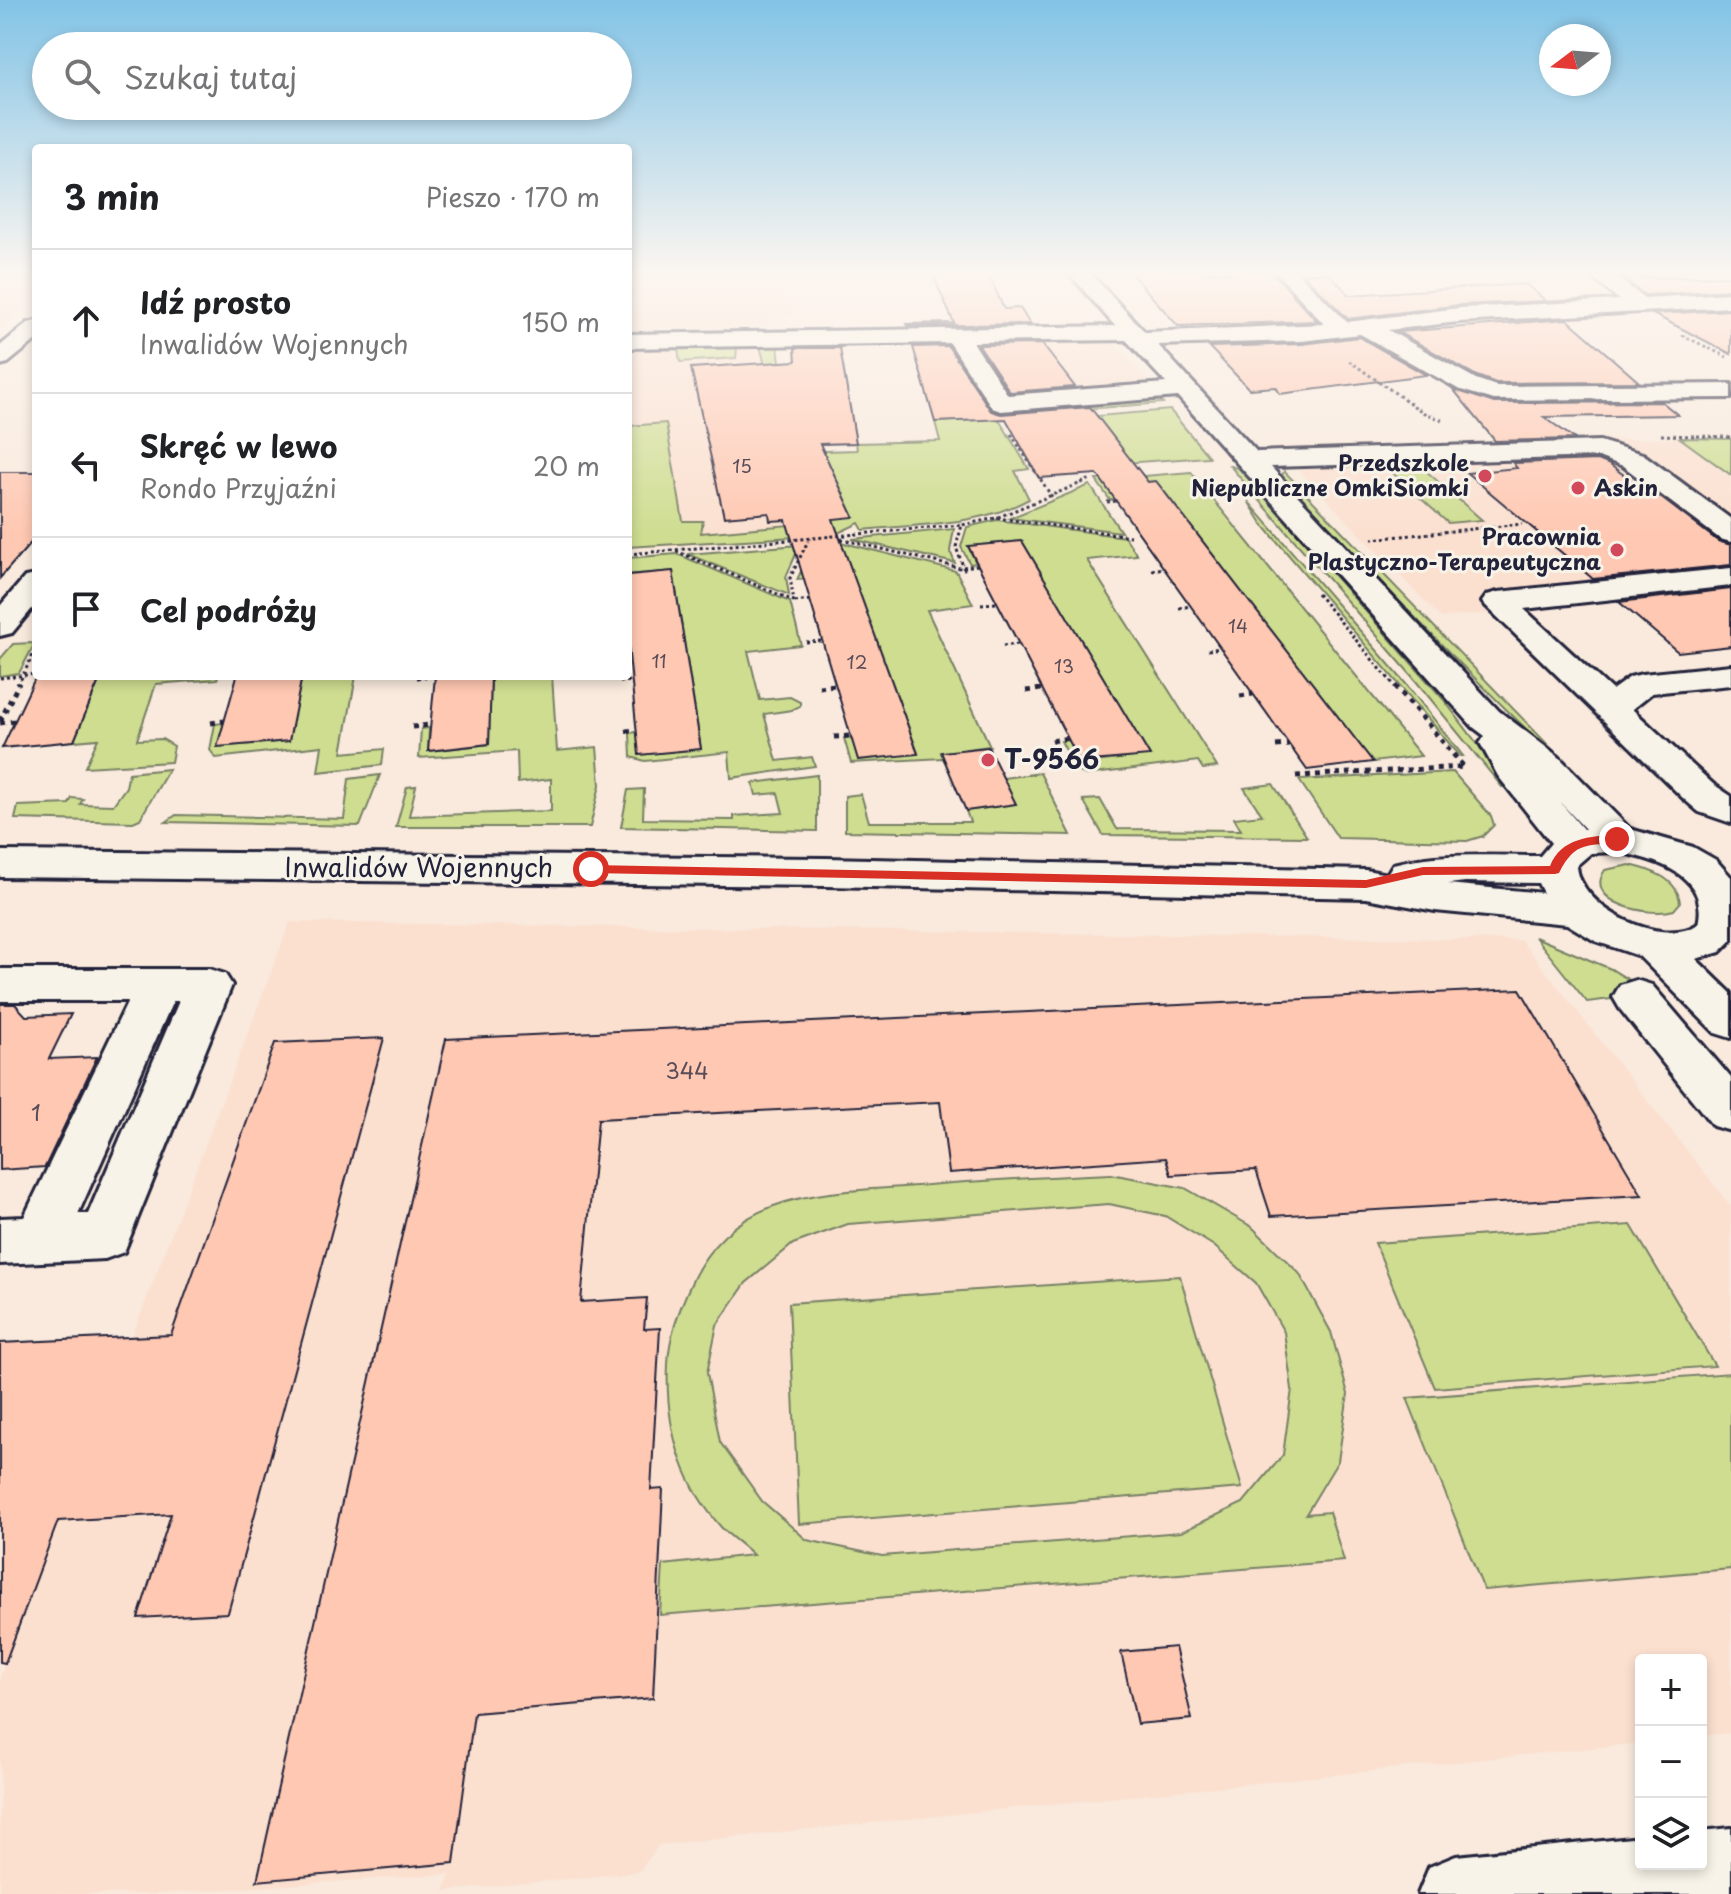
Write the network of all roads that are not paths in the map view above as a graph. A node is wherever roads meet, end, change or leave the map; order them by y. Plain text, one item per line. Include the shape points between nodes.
1 (972, 359) edge
2 (1156, 359) edge
3 (1417, 359) edge
4 (1183, 389) junction
5 (1731, 391) edge
6 (1249, 460) junction
7 (1731, 533) edge
8 (1731, 577) edge
9 (32, 589) edge
10 (0, 626) edge
11 (1731, 675) edge
12 (1605, 703) junction
13 (1486, 719) junction
14 (1731, 811) edge
15 (1617, 839) junction
16 (1564, 858) junction
17 (1, 865) edge
18 (1366, 884) junction
19 (1577, 910) junction
20 (1724, 916) edge
21 (1655, 945) junction
22 (0, 985) edge
23 (158, 985) junction
24 (1636, 997) dead end
25 (1731, 1021) edge
26 (1731, 1112) edge
27 (20, 1240) edge
28 (1731, 1866) edge
29 (1456, 1894) edge

1 - 4 street via 1001,403
2 - 4 street
3 - 5 street via 1494,393
4 - 6 street
6 - 7 street via 1600,449 1633,460
6 - 13 street
8 - 12 street via 1498,602
9 - 10 street
11 - 12 street via 1642,684 1620,701
12 - 14 street via 1699,792
13 - 15 street via 1546,765
13 - 16 street
15 - 16 street, Inwalidów Wojennych via 1594,840
15 - 20 street via 1682,858
16 - 18 street, Inwalidów Wojennych via 1423,871
16 - 19 street via 1564,896
17 - 18 street, Inwalidów Wojennych via 826,872
18 - 19 street, Inwalidów Wojennych via 1435,897
19 - 21 street via 1625,937
20 - 21 street via 1685,946
21 - 25 street
22 - 23 street
23 - 27 street
23 - 27 street via 209,985 105,1236
24 - 26 street
28 - 29 street

